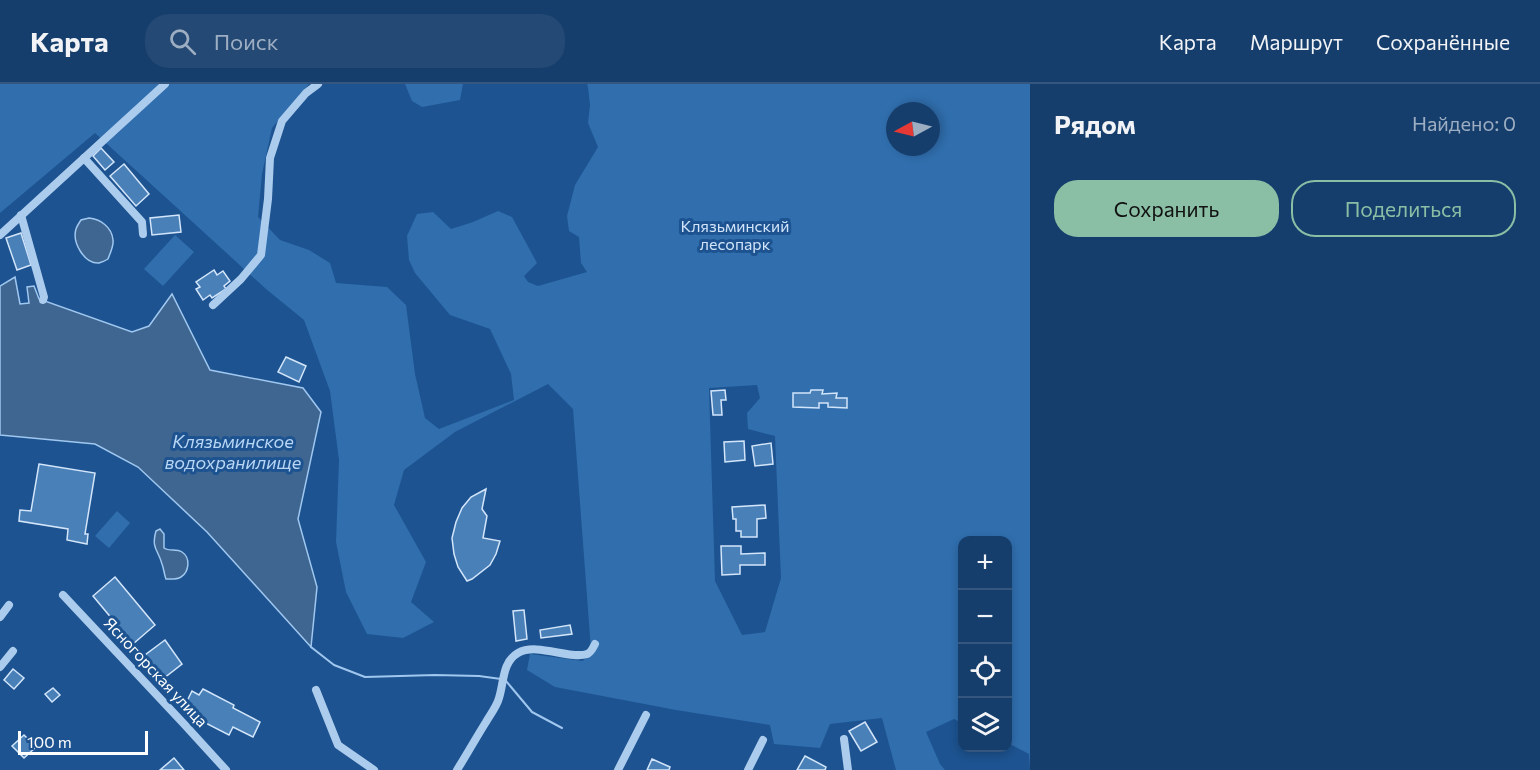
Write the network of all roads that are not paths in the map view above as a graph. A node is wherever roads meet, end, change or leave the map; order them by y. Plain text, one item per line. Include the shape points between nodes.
1 (165, 84) edge
2 (318, 84) edge
3 (84, 158) junction
4 (21, 215) junction
5 (143, 234) dead end
6 (0, 235) edge
7 (43, 300) dead end
8 (213, 306) dead end
9 (63, 595) dead end
10 (9, 605) dead end
11 (0, 617) edge
12 (595, 644) dead end
13 (13, 651) dead end
14 (0, 667) edge
15 (316, 690) dead end
16 (646, 715) dead end
17 (844, 739) dead end
18 (763, 740) dead end
19 (226, 770) edge
20 (374, 770) edge
21 (457, 770) edge
22 (618, 770) edge
23 (748, 770) edge
24 (848, 770) edge

1 - 3 street
2 - 8 street via 282,121 270,158 261,255
3 - 4 street
3 - 5 street via 142,222
4 - 6 street
4 - 7 street
9 - 19 street, Ясногорская улица
10 - 11 street
12 - 21 street via 588,654 528,650 512,658 499,700
13 - 14 street
15 - 20 street via 338,745
16 - 22 street
17 - 24 street
18 - 23 street

